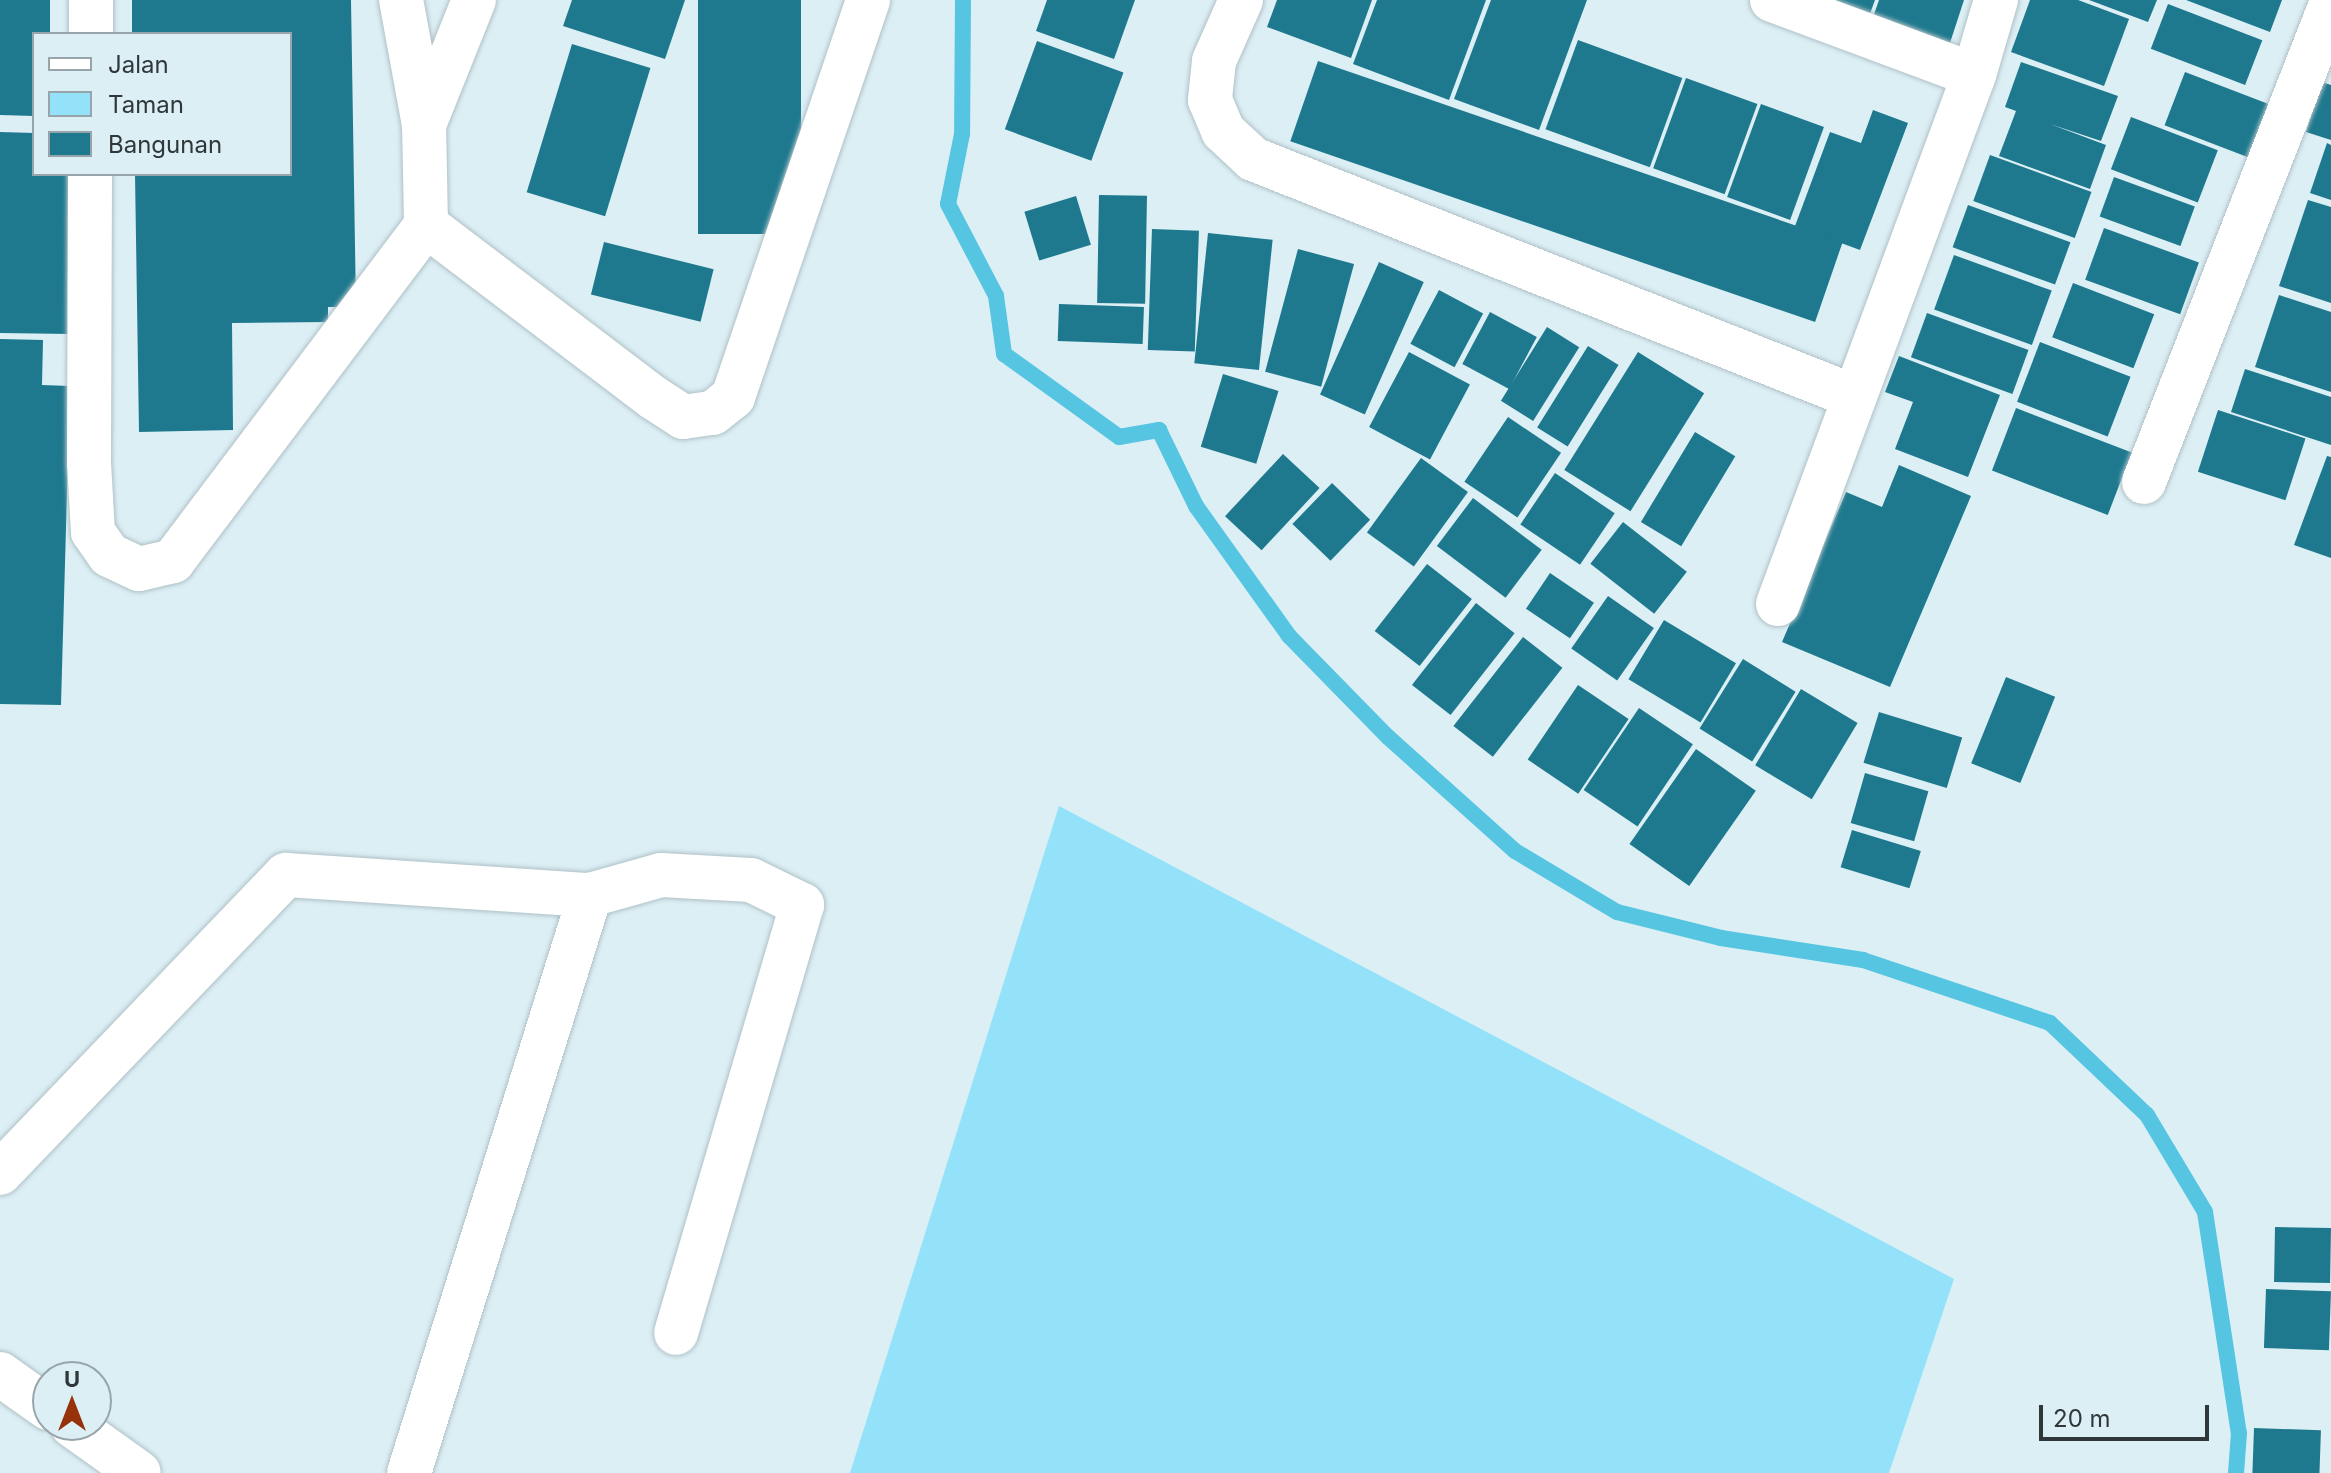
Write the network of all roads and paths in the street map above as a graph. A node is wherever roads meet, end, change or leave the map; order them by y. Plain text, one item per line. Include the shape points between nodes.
1 (91, 0) edge
2 (401, 0) edge
3 (474, 0) edge
4 (868, 0) edge
5 (1241, 0) edge
6 (1772, 0) edge
7 (1996, 0) edge
8 (2331, 4) edge
9 (91, 32) edge
10 (1974, 75) junction
11 (424, 125) junction
12 (90, 176) edge
13 (426, 225) junction
14 (1855, 397) junction
15 (2144, 482) dead end
16 (1778, 604) dead end
17 (590, 895) junction
18 (0, 1173) edge
19 (676, 1333) dead end
20 (0, 1374) edge
21 (32, 1397) edge
22 (94, 1441) edge
23 (139, 1473) edge
24 (409, 1473) edge

1 - 9 street
2 - 11 street
3 - 11 street
4 - 13 street via 733,397 713,413 683,417
5 - 14 street via 1214,61 1210,100 1223,131 1253,159
6 - 10 street
7 - 10 street
8 - 15 street
10 - 14 street
11 - 13 street
12 - 13 street via 93,532 109,555 139,569 173,561
14 - 16 street
17 - 18 street via 286,875
17 - 19 street via 661,875 706,877 751,880 802,905
17 - 24 street
20 - 21 street
22 - 23 street

